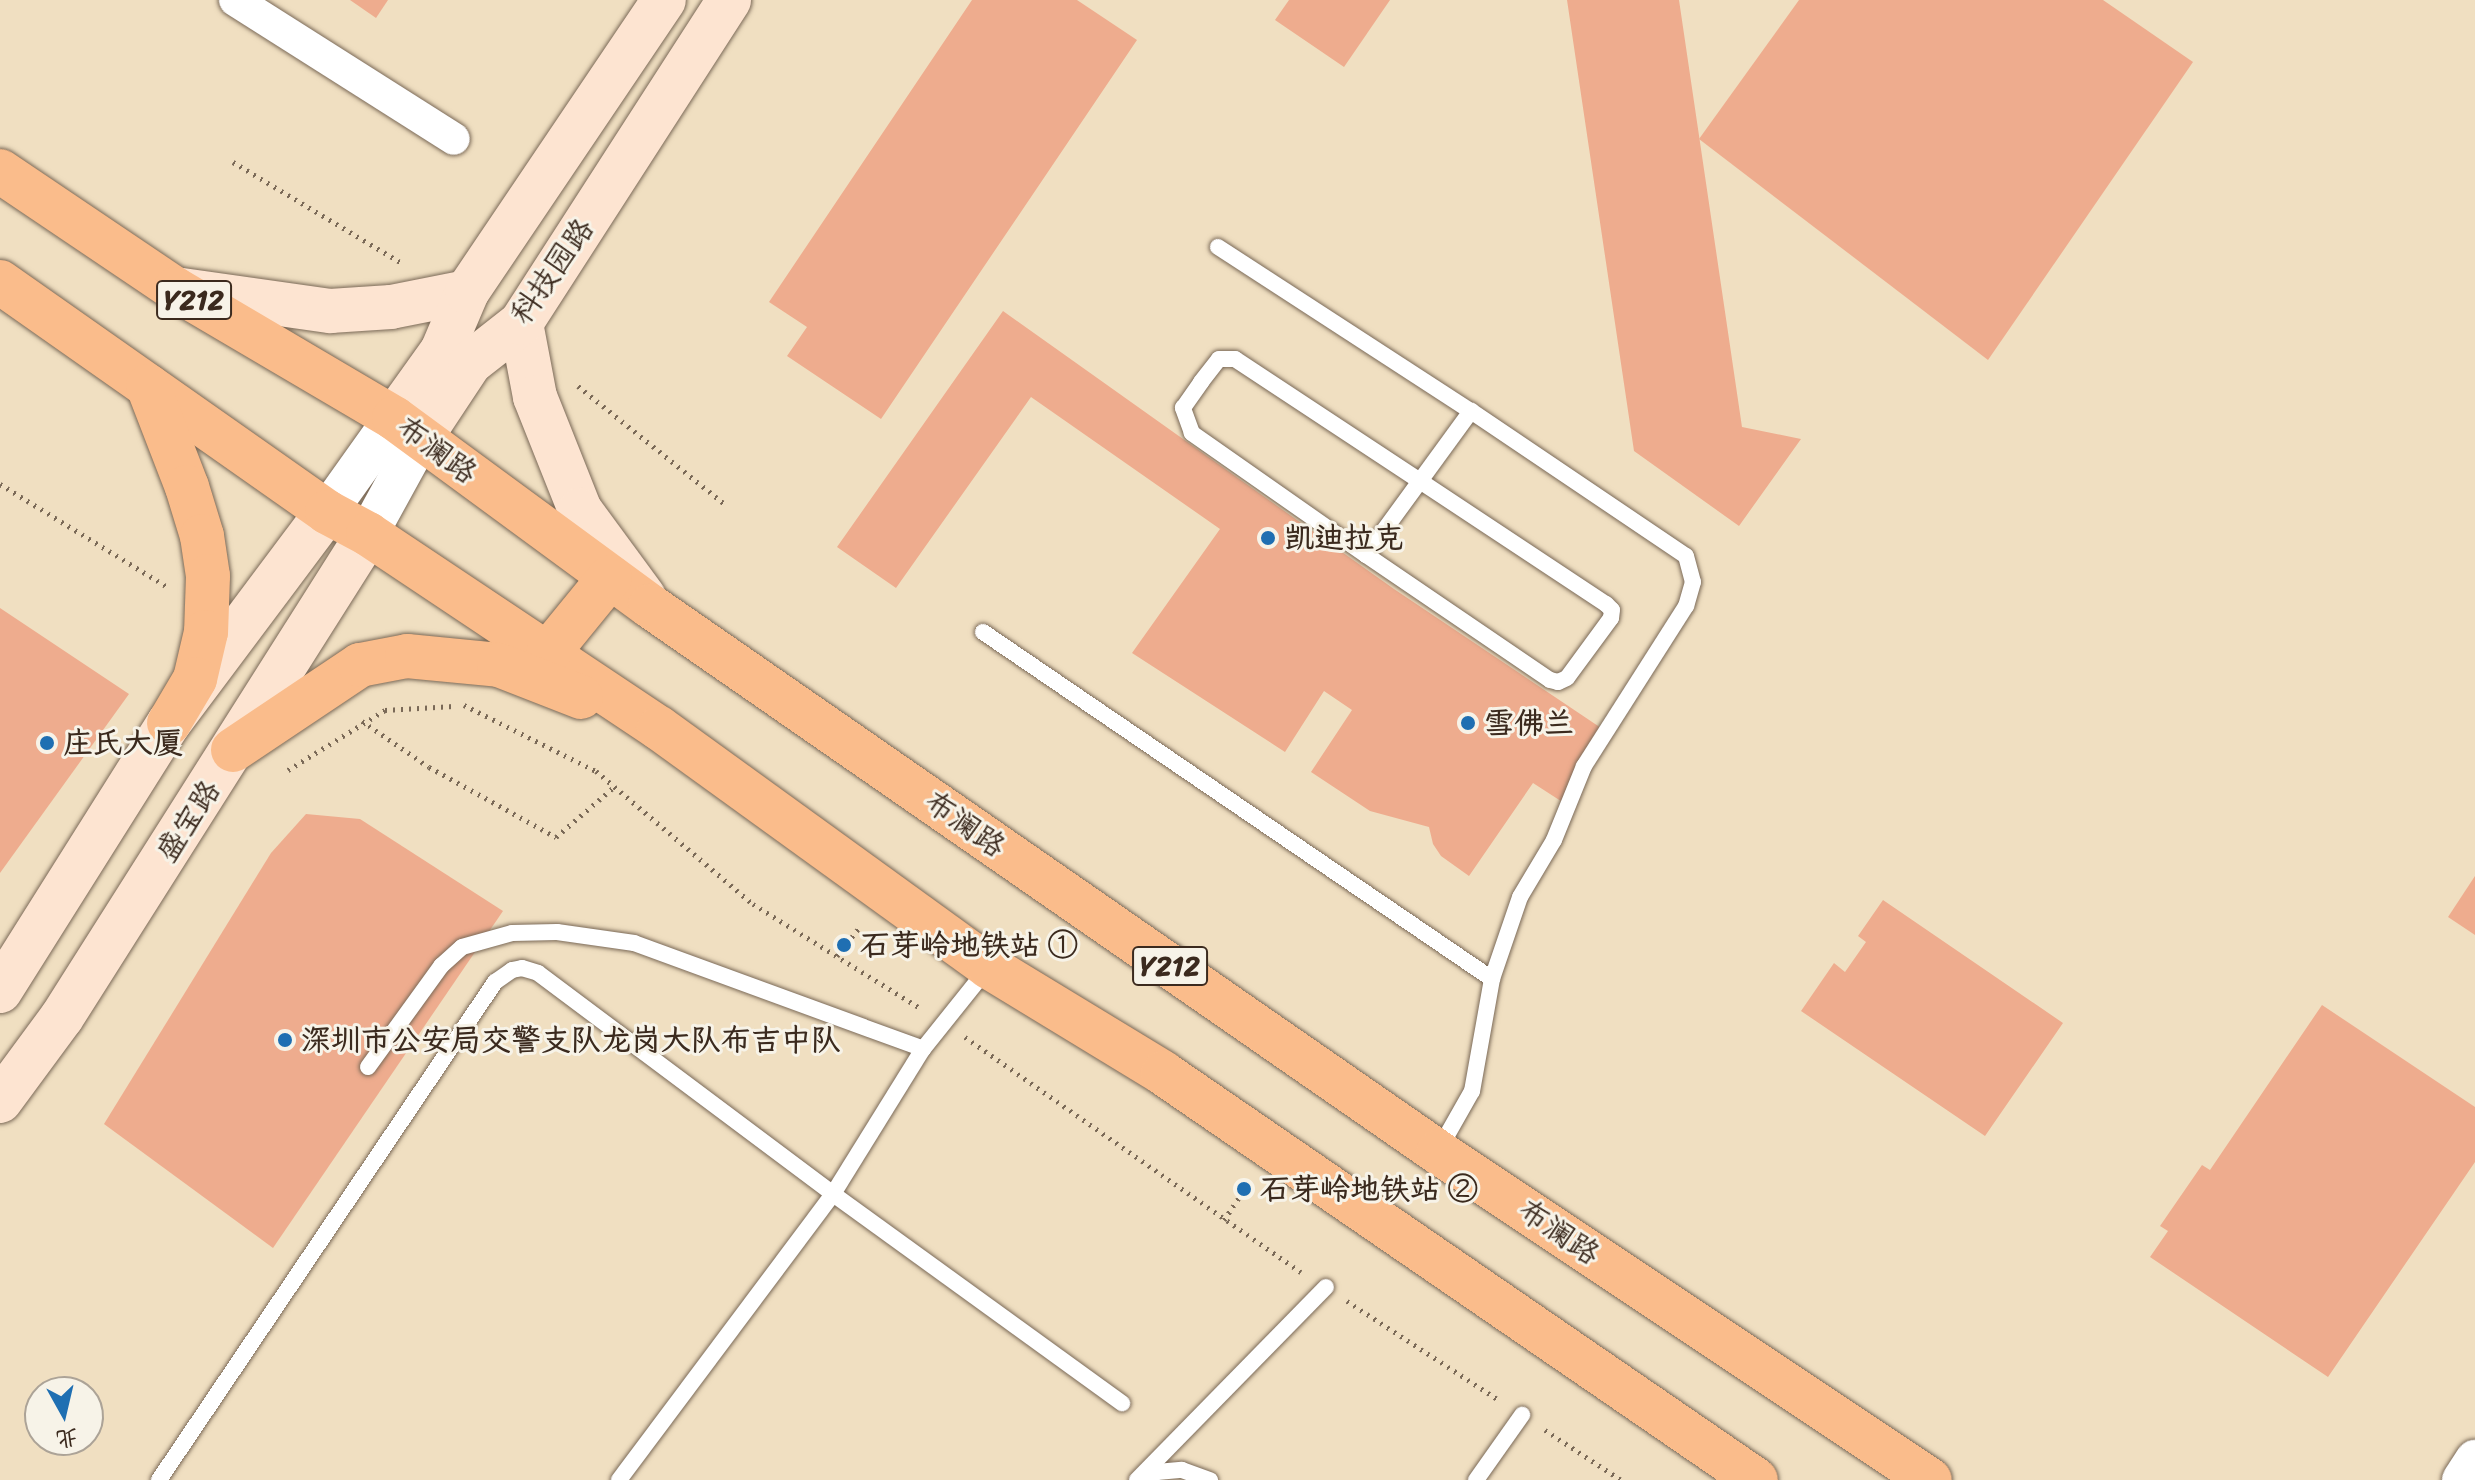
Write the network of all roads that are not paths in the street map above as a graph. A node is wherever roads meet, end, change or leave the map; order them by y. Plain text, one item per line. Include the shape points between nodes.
1 (235, 0) edge
2 (664, 0) edge
3 (729, 0) edge
4 (454, 139) dead end
5 (0, 171) edge
6 (1218, 247) dead end
7 (0, 282) edge
8 (175, 289) junction
9 (467, 292) junction
10 (521, 323) junction
11 (148, 386) junction
12 (1471, 411) junction
13 (408, 428) junction
14 (1420, 481) junction
15 (327, 512) junction
16 (368, 534) junction
17 (1366, 555) junction
18 (610, 577) junction
19 (650, 606) junction
20 (983, 632) dead end
21 (548, 653) junction
22 (169, 723) junction
23 (659, 728) junction
24 (233, 750) junction
25 (989, 967) junction
26 (1492, 979) junction
27 (0, 991) edge
28 (923, 1049) junction
29 (368, 1067) dead end
30 (0, 1101) edge
31 (1438, 1152) junction
32 (833, 1194) junction
33 (1326, 1287) dead end
34 (1122, 1403) dead end
35 (1522, 1415) dead end
36 (2475, 1460) edge
37 (159, 1480) edge
38 (619, 1480) edge
39 (1137, 1480) edge
40 (1210, 1480) edge
41 (1476, 1480) edge
42 (1756, 1480) edge
43 (1930, 1480) edge
44 (2462, 1480) edge

1 - 4 street
2 - 9 main road, 科技园路
3 - 10 main road, 科技园路
5 - 8 main road, 布澜路 / Y212
6 - 12 lane
7 - 11 main road
8 - 9 main road via 330,311 391,307
8 - 13 main road, 布澜路 / Y212
9 - 13 main road, 科技园路
10 - 13 main road, 科技园路 via 470,363
10 - 19 main road via 535,397 580,510
11 - 15 main road
11 - 22 main road via 191,499 208,576 206,632 195,679
12 - 14 lane
12 - 26 lane via 1686,556 1693,582 1686,606 1584,766 1554,840 1520,897
13 - 15 street, 科技园路
13 - 16 street, 科技园路
13 - 18 main road, 布澜路 / Y212
14 - 17 lane
14 - 17 lane via 1235,359 1219,359 1201,382 1183,408 1192,433
14 - 17 lane via 1606,604 1611,618 1567,678 1550,680
15 - 16 main road
15 - 22 main road
16 - 21 main road
16 - 24 main road, 盛宝路
18 - 19 main road, 布澜路 / Y212
18 - 21 main road
19 - 31 main road, 布澜路 / Y212
20 - 26 lane
21 - 23 main road
22 - 27 main road
23 - 24 main road via 499,665 407,656 360,665
23 - 25 main road
24 - 30 main road, 盛宝路 via 62,1017
25 - 28 lane
25 - 42 main road via 1163,1073
26 - 31 lane via 1472,1091
28 - 29 lane via 634,943 557,932 512,933 462,947 441,966
28 - 32 lane
31 - 43 main road, 布澜路 / Y212
32 - 34 lane
32 - 37 lane via 538,973 512,970 495,982
32 - 38 lane
33 - 39 lane
35 - 41 lane
36 - 44 street
39 - 40 lane via 1182,1470

